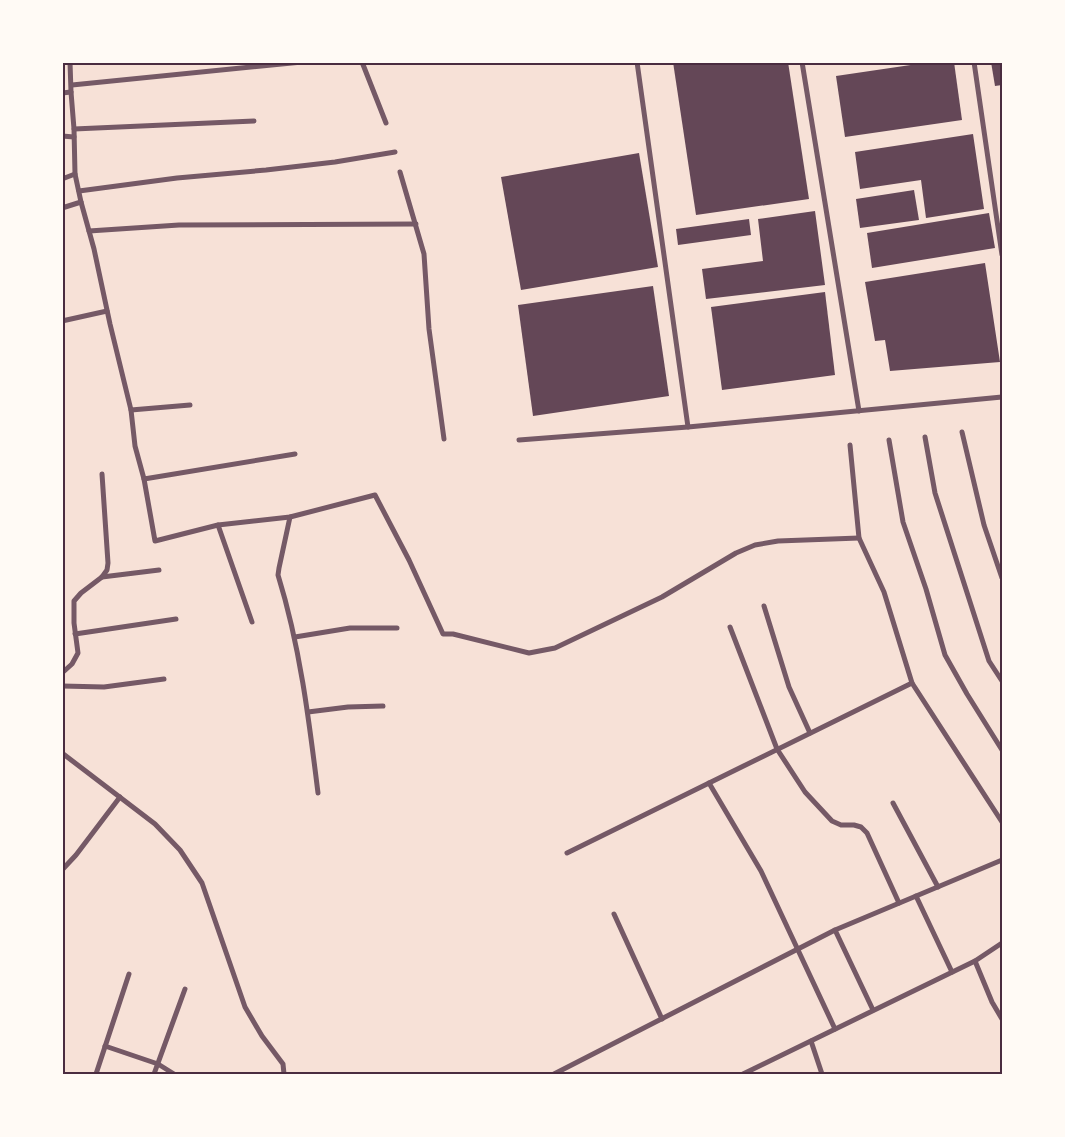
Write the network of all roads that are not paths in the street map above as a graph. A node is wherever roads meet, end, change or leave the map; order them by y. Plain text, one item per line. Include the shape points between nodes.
1 (302, 62) edge
2 (362, 62) edge
3 (637, 62) edge
4 (802, 62) edge
5 (974, 62) edge
6 (70, 64) edge
7 (62, 65) edge
8 (72, 85) junction
9 (71, 92) junction
10 (62, 93) edge
11 (254, 121) dead end
12 (386, 123) dead end
13 (74, 129) junction
14 (62, 136) edge
15 (74, 137) junction
16 (395, 152) dead end
17 (400, 172) dead end
18 (75, 174) junction
19 (62, 179) edge
20 (79, 192) junction
21 (81, 202) junction
22 (62, 208) edge
23 (416, 224) junction
24 (89, 230) junction
25 (1002, 255) edge
26 (107, 311) junction
27 (62, 321) edge
28 (1002, 397) edge
29 (190, 404) dead end
30 (130, 410) junction
31 (859, 411) junction
32 (688, 427) junction
33 (962, 432) dead end
34 (925, 437) dead end
35 (444, 439) dead end
36 (519, 440) dead end
37 (889, 440) dead end
38 (850, 445) dead end
39 (295, 454) dead end
40 (102, 474) dead end
41 (144, 479) junction
42 (290, 517) junction
43 (218, 526) junction
44 (859, 538) junction
45 (159, 570) dead end
46 (102, 577) junction
47 (1002, 578) edge
48 (764, 606) dead end
49 (176, 619) dead end
50 (252, 622) dead end
51 (730, 627) dead end
52 (397, 628) dead end
53 (76, 634) junction
54 (294, 637) junction
55 (62, 673) edge
56 (164, 678) dead end
57 (1002, 682) edge
58 (912, 683) junction
59 (62, 686) edge
60 (383, 706) dead end
61 (308, 712) junction
62 (810, 733) junction
63 (777, 749) junction
64 (1002, 750) edge
65 (62, 753) edge
66 (709, 782) junction
67 (318, 793) dead end
68 (120, 797) junction
69 (893, 803) dead end
70 (1002, 822) edge
71 (566, 853) dead end
72 (1002, 860) edge
73 (62, 870) edge
74 (938, 887) junction
75 (916, 896) junction
76 (899, 903) junction
77 (614, 914) dead end
78 (835, 930) junction
79 (1002, 943) edge
80 (797, 949) junction
81 (975, 961) junction
82 (952, 972) junction
83 (129, 974) dead end
84 (185, 989) dead end
85 (873, 1010) junction
86 (662, 1019) junction
87 (1002, 1019) edge
88 (835, 1029) junction
89 (811, 1040) junction
90 (105, 1046) junction
91 (158, 1064) junction
92 (96, 1074) edge
93 (154, 1074) edge
94 (174, 1074) edge
95 (284, 1074) edge
96 (554, 1074) edge
97 (743, 1074) edge
98 (822, 1074) edge

1 - 8 street
2 - 12 street
3 - 32 street
4 - 31 street
5 - 25 street
6 - 7 street
6 - 8 street
8 - 9 street
9 - 10 street
9 - 13 street
11 - 13 street
13 - 15 street
14 - 15 street
15 - 18 street
16 - 20 street
17 - 23 street
18 - 19 street
18 - 20 street
20 - 21 street
21 - 22 street
21 - 24 street
23 - 24 street via 179,225
23 - 35 street via 424,254
24 - 26 street
26 - 27 street
26 - 30 street
28 - 31 street
29 - 30 street
30 - 41 street via 134,446
31 - 32 street
32 - 36 street
33 - 47 street via 984,525
34 - 57 street via 935,493 989,661
37 - 64 street via 903,522 945,655
38 - 44 street
39 - 41 street
40 - 46 street via 108,563
41 - 43 street via 154,541
42 - 43 street
42 - 44 street via 375,495 443,634 529,653 555,648 662,597 755,545
42 - 54 street via 278,575
43 - 50 street
44 - 58 street via 884,592
45 - 46 street
46 - 53 street via 74,601
48 - 62 street via 789,687
49 - 53 street
51 - 63 street
52 - 54 street via 350,628
53 - 55 street via 78,654
54 - 61 street
56 - 59 street via 104,687
58 - 62 street
58 - 70 street
60 - 61 street
61 - 67 street
62 - 63 street
63 - 66 street
63 - 76 street via 805,792 832,821 841,826 861,826 867,833
65 - 68 street
66 - 71 street
66 - 80 street via 761,871
68 - 73 street
68 - 95 street via 180,850 202,883 245,1007 283,1064
69 - 74 street
72 - 74 street
74 - 75 street
75 - 76 street
75 - 82 street
76 - 78 street
77 - 86 street
78 - 80 street
78 - 85 street
79 - 81 street
80 - 86 street
80 - 88 street
81 - 82 street
81 - 87 street
82 - 85 street
83 - 90 street
84 - 91 street
85 - 88 street
86 - 96 street
88 - 89 street
89 - 97 street
89 - 98 street
90 - 91 street
90 - 92 street
91 - 93 street
91 - 94 street

